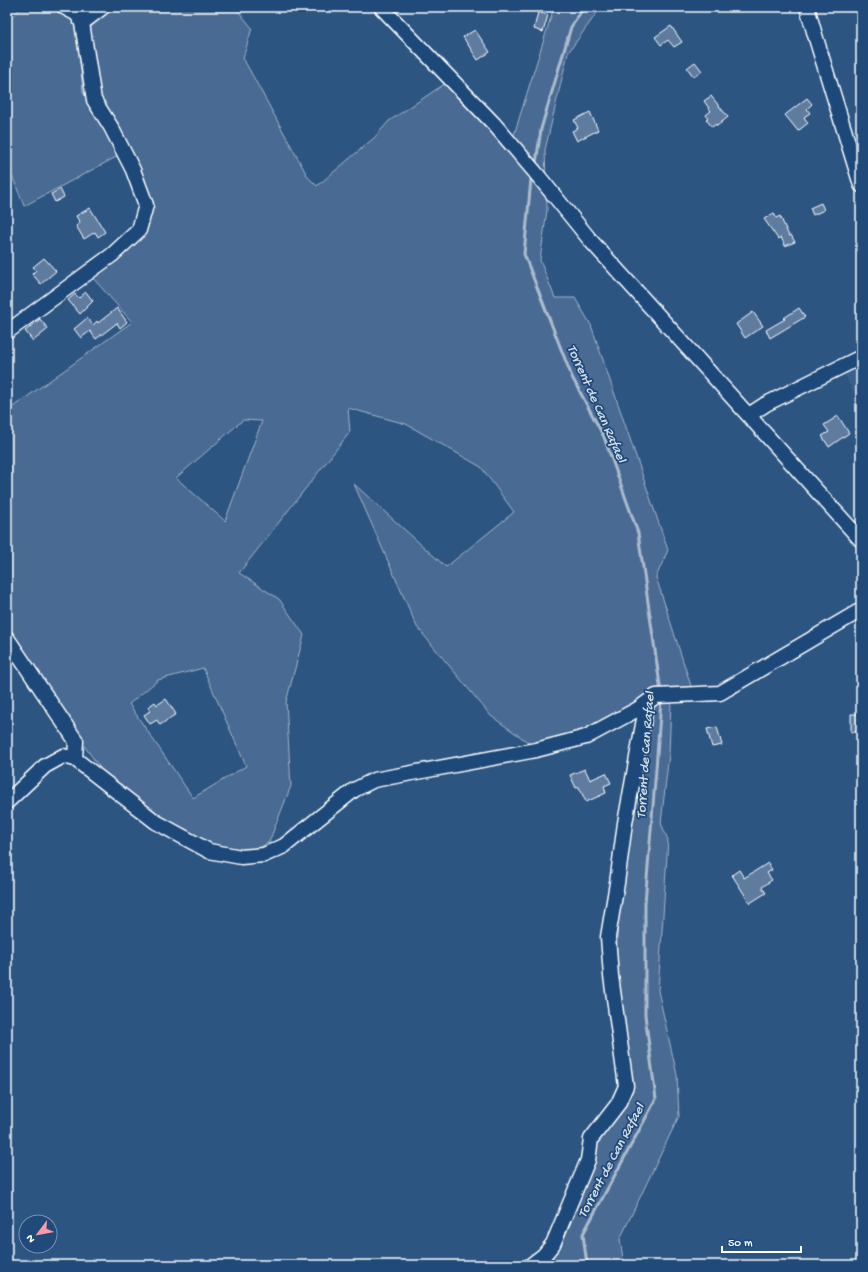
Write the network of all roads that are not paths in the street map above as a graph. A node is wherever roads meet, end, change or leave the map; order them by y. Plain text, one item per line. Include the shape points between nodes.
1 (64, 7) edge
2 (103, 7) edge
3 (381, 7) edge
4 (807, 7) edge
5 (82, 23) junction
6 (861, 185) edge
7 (7, 332) edge
8 (861, 357) edge
9 (749, 415) junction
10 (861, 540) edge
11 (861, 610) edge
12 (7, 638) edge
13 (646, 704) junction
14 (75, 759) junction
15 (7, 802) edge
16 (530, 1265) edge

1 - 5 street via 76,14
2 - 5 street
3 - 9 street via 494,124 591,241
4 - 6 street
5 - 7 street via 94,100 133,170 146,205 139,230 112,255
8 - 9 street
9 - 10 street
11 - 13 street via 720,693 656,696
12 - 14 street via 76,741
13 - 14 street via 586,737 536,750 374,780 354,790 284,846 264,856 241,857 209,851 156,822
13 - 16 street via 608,937 626,1086 618,1104 591,1139 588,1160 553,1244 544,1255
14 - 15 street via 62,756 45,766

